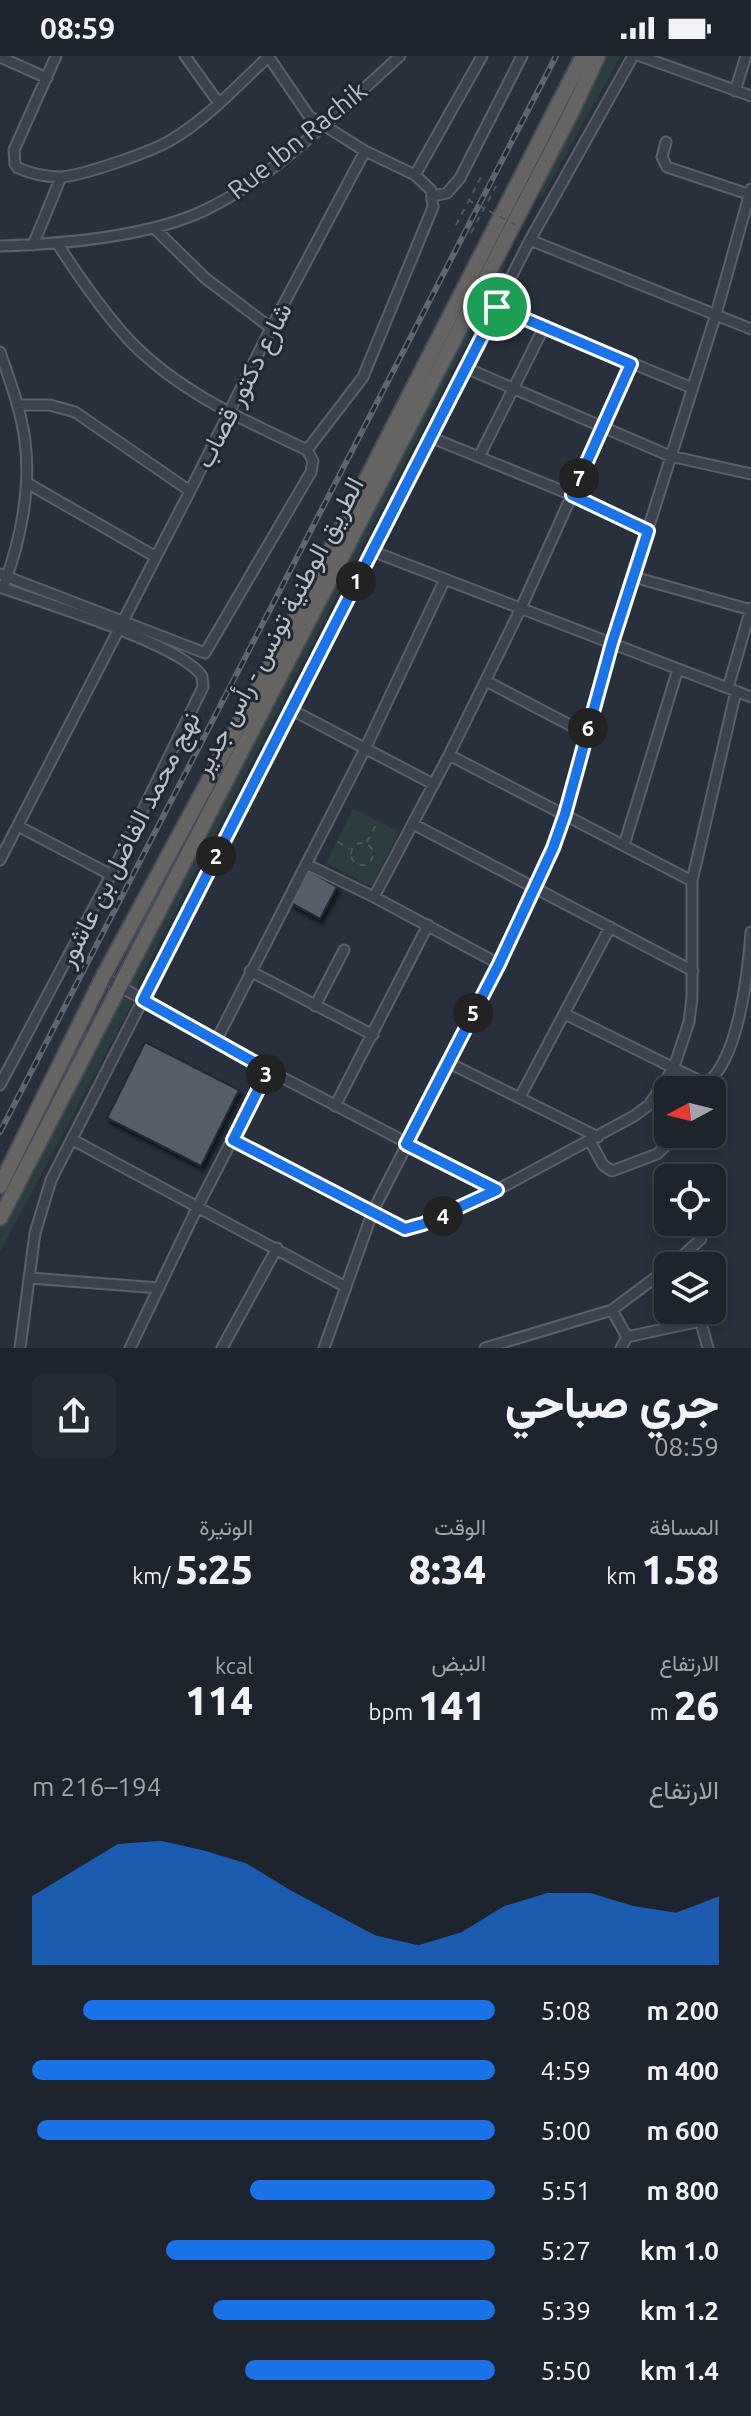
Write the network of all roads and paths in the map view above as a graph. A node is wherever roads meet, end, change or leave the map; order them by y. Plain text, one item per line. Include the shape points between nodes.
1 (56, 56) edge
2 (185, 56) edge
3 (268, 56) edge
4 (400, 56) edge
5 (482, 56) edge
6 (522, 56) edge
7 (583, 56) edge
8 (598, 56) edge
9 (633, 56) edge
10 (640, 56) edge
11 (746, 56) edge
12 (0, 57) edge
13 (47, 78) junction
14 (735, 91) junction
15 (751, 96) edge
16 (218, 102) junction
17 (323, 125) junction
18 (666, 142) dead end
19 (365, 151) junction
20 (415, 175) junction
21 (61, 177) junction
22 (481, 177) dead end
23 (495, 186) dead end
24 (750, 193) edge
25 (433, 196) junction
26 (468, 200) junction
27 (484, 208) junction
28 (456, 225) dead end
29 (518, 226) dead end
30 (154, 228) junction
31 (471, 233) dead end
32 (530, 240) junction
33 (57, 243) junction
34 (33, 245) junction
35 (0, 246) edge
36 (497, 307) junction
37 (716, 314) junction
38 (544, 327) junction
39 (271, 328) junction
40 (751, 329) edge
41 (0, 352) edge
42 (631, 364) junction
43 (466, 368) junction
44 (512, 388) junction
45 (692, 388) junction
46 (17, 405) junction
47 (229, 413) junction
48 (603, 428) junction
49 (430, 437) junction
50 (307, 450) junction
51 (670, 456) junction
52 (479, 457) junction
53 (751, 474) edge
54 (27, 483) junction
55 (190, 491) junction
56 (572, 495) junction
57 (648, 531) junction
58 (372, 551) junction
59 (156, 557) junction
60 (4, 576) edge
61 (634, 577) junction
62 (445, 579) junction
63 (1, 589) edge
64 (521, 608) junction
65 (751, 609) edge
66 (121, 625) junction
67 (612, 643) junction
68 (678, 669) junction
69 (486, 681) junction
70 (732, 690) junction
71 (751, 697) edge
72 (290, 709) junction
73 (587, 734) junction
74 (365, 749) junction
75 (449, 755) junction
76 (433, 784) junction
77 (565, 814) junction
78 (377, 823) dead end
79 (413, 824) junction
80 (16, 829) junction
81 (0, 834) edge
82 (338, 842) dead end
83 (366, 843) junction
84 (624, 845) junction
85 (351, 849) junction
86 (0, 860) edge
87 (306, 864) junction
88 (111, 875) junction
89 (692, 881) junction
90 (536, 888) junction
91 (374, 897) junction
92 (428, 925) junction
93 (610, 927) junction
94 (751, 932) edge
95 (344, 950) dead end
96 (499, 964) junction
97 (250, 971) junction
98 (693, 971) junction
99 (103, 977) junction
100 (118, 985) junction
101 (143, 1000) junction
102 (315, 1006) junction
103 (565, 1014) junction
104 (373, 1035) junction
105 (216, 1041) junction
106 (447, 1062) junction
107 (674, 1067) junction
108 (268, 1070) junction
109 (688, 1076) edge
110 (714, 1076) edge
111 (1, 1080) edge
112 (520, 1097) junction
113 (335, 1106) junction
114 (594, 1139) junction
115 (73, 1140) junction
116 (233, 1140) junction
117 (406, 1144) junction
118 (663, 1148) edge
119 (0, 1186) edge
120 (497, 1190) junction
121 (197, 1208) junction
122 (373, 1211) junction
123 (0, 1218) edge
124 (701, 1239) dead end
125 (277, 1248) junction
126 (687, 1252) edge
127 (30, 1278) junction
128 (654, 1279) edge
129 (346, 1287) junction
130 (159, 1288) junction
131 (612, 1310) junction
132 (523, 1336) junction
133 (627, 1337) junction
134 (20, 1348) edge
135 (130, 1348) edge
136 (222, 1348) edge
137 (324, 1348) edge
138 (485, 1348) edge
139 (518, 1348) edge
140 (621, 1348) edge
141 (708, 1348) edge

1 - 13 street
2 - 16 street
3 - 16 street
3 - 17 street via 309,116
4 - 17 street, Rue Ibn Rachik
5 - 20 street
6 - 25 street via 460,178 447,193
7 - 99 highway, الطريق الوطنية تونس - رأس جدير via 278,652
8 - 100 highway, الطريق الوطنية تونس - رأس جدير
9 - 32 street
10 - 14 street
11 - 14 street
12 - 13 street
13 - 21 street via 14,150 15,164 27,172
14 - 15 street
16 - 21 street via 171,140
17 - 19 street
17 - 30 street, Rue Ibn Rachik via 224,199
18 - 24 street via 662,157 667,167
19 - 20 street
19 - 39 street, شارع دكتور قصاب
20 - 25 street
21 - 34 street
22 - 26 path
23 - 27 path
24 - 37 street
25 - 50 street via 422,236 363,377
26 - 27 path, bridge
26 - 28 path
27 - 29 path, bridge
27 - 31 path
30 - 33 street, Rue Ibn Rachik
30 - 39 street via 205,278
32 - 36 street
32 - 37 street
33 - 34 street, Rue Ibn Rachik
33 - 47 street via 130,341 174,379
34 - 35 street, Rue Ibn Rachik
36 - 38 street
36 - 43 street
37 - 40 street
37 - 45 street
38 - 42 street
38 - 44 street
39 - 47 street, شارع دكتور قصاب
41 - 46 street
42 - 45 street
42 - 48 street
43 - 44 street
43 - 49 street
44 - 48 street
44 - 52 street
45 - 51 street
46 - 54 street
46 - 55 street via 75,412
47 - 50 street
47 - 55 street, شارع دكتور قصاب
48 - 51 street
48 - 56 street
49 - 52 street
49 - 58 street
50 - 66 street via 313,467 306,483 205,653
51 - 53 street
51 - 57 street
52 - 56 street
54 - 59 street
54 - 60 street via 20,529
55 - 59 street, شارع دكتور قصاب
56 - 57 street
56 - 64 street
57 - 61 street
58 - 62 street
58 - 72 street
59 - 66 street, شارع دكتور قصاب
60 - 63 street
60 - 66 street
61 - 65 street
61 - 67 street
62 - 64 street
62 - 74 street
63 - 66 street
64 - 67 street
64 - 69 street
65 - 70 street
66 - 80 street, شارع دكتور قصاب
66 - 88 street, نهج محمد الفاضل بن عاشور via 188,660 202,676 203,687
67 - 68 street
67 - 73 street
68 - 70 street
68 - 84 street
69 - 73 street
69 - 75 street
70 - 71 street
70 - 89 street
72 - 74 street
72 - 101 street
73 - 77 street
74 - 76 street
74 - 87 street
75 - 76 street
75 - 77 street
76 - 79 street
77 - 84 street
77 - 90 street
78 - 83 path
79 - 90 street
79 - 91 street
80 - 81 street
80 - 86 street, شارع دكتور قصاب
80 - 88 street
82 - 85 path
83 - 85 path
83 - 85 path via 373,852 367,864 354,862
84 - 89 street
87 - 91 street
87 - 97 street
88 - 111 street, نهج محمد الفاضل بن عاشور
89 - 98 street
90 - 93 street
90 - 96 street
91 - 92 street
92 - 96 street
92 - 104 street
93 - 98 street
93 - 103 street
94 - 110 street via 733,1033
95 - 102 street
96 - 106 street
97 - 102 street
97 - 105 street
98 - 107 street via 689,1022
99 - 100 street
99 - 119 highway, الطريق الوطنية تونس - رأس جدير
100 - 101 street
100 - 123 highway, الطريق الوطنية تونس - رأس جدير
101 - 105 street
101 - 115 street
102 - 104 street
103 - 107 street
103 - 112 street
104 - 113 street
105 - 108 street
106 - 112 street
106 - 117 street
107 - 109 street
107 - 114 street via 649,1105
108 - 113 street
108 - 116 street
112 - 114 street
113 - 117 street
114 - 118 street via 603,1165 612,1171
114 - 120 street
115 - 121 street
115 - 127 street via 44,1197
116 - 121 street
116 - 122 street
117 - 120 street
117 - 122 street
120 - 122 street via 410,1229
121 - 125 street
121 - 130 street
122 - 129 street
124 - 126 street
125 - 129 street
125 - 136 street
127 - 130 street
127 - 134 street
128 - 131 street
129 - 137 street
130 - 135 street
131 - 132 street
131 - 133 street
132 - 138 street
132 - 139 street
133 - 140 street
133 - 141 street via 696,1322 704,1328

